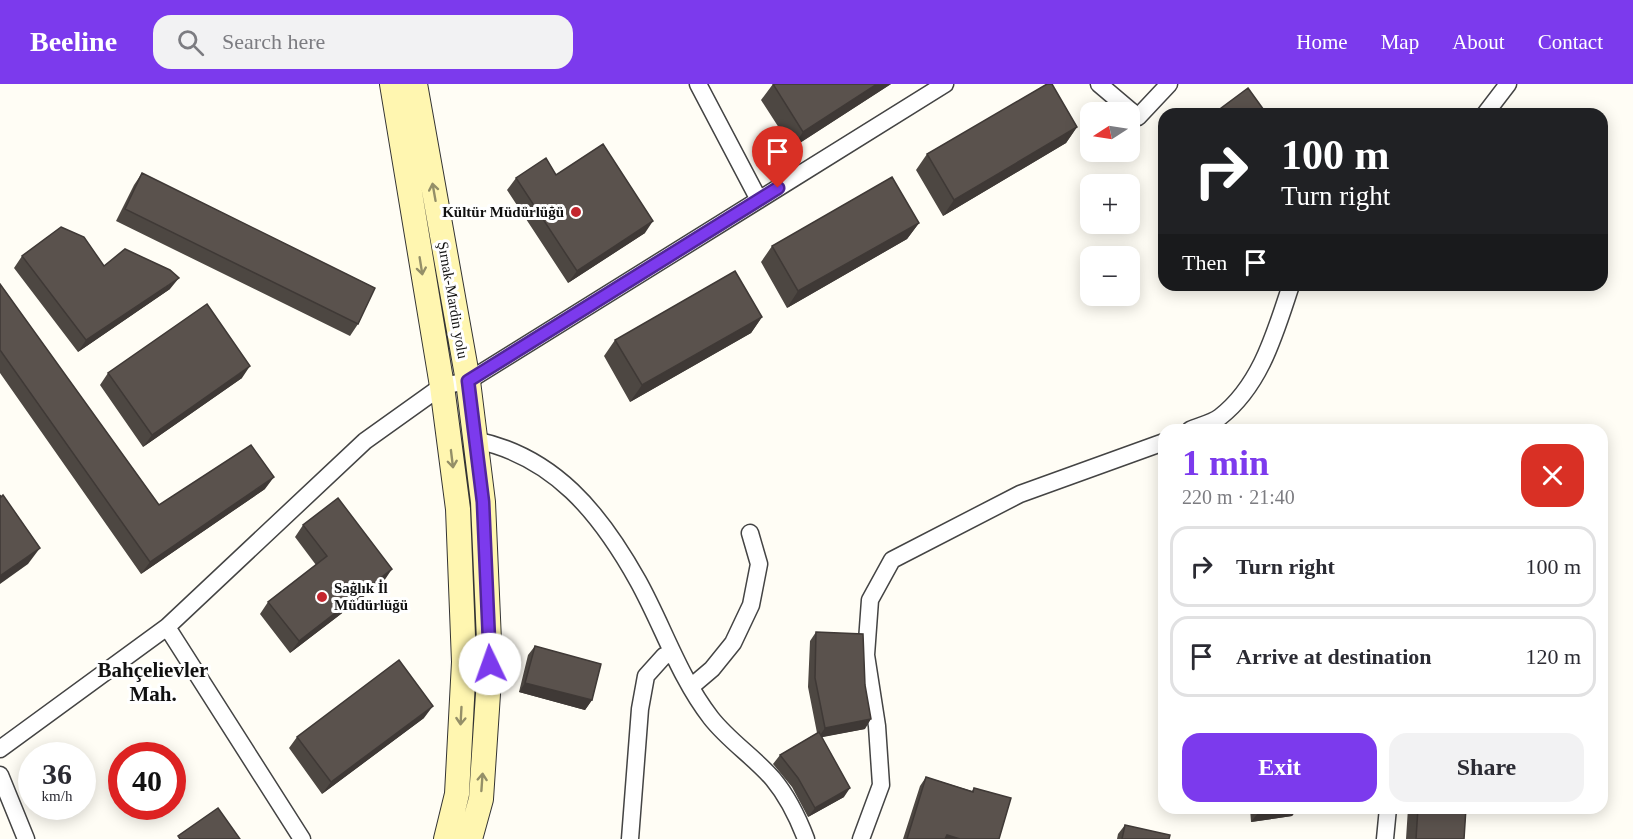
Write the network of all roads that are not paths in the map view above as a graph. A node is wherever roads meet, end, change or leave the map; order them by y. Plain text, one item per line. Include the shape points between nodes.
1 (392, 84) edge
2 (415, 84) edge
3 (698, 84) edge
4 (945, 84) edge
5 (1100, 84) edge
6 (1169, 84) edge
7 (1508, 84) edge
8 (1490, 108) edge
9 (759, 200) junction
10 (1289, 291) edge
11 (468, 381) junction
12 (442, 386) junction
13 (1204, 424) edge
14 (475, 440) junction
15 (1158, 444) edge
16 (750, 532) dead end
17 (167, 627) junction
18 (672, 654) junction
19 (692, 686) junction
20 (0, 749) edge
21 (0, 776) edge
22 (1387, 814) edge
23 (26, 839) edge
24 (302, 839) edge
25 (446, 839) edge
26 (470, 839) edge
27 (630, 839) edge
28 (806, 839) edge
29 (861, 839) edge
30 (1385, 839) edge

1 -> 12 street, Şırnak-Mardin yolu
11 -> 2 street, Şırnak-Mardin yolu
3 - 9 street
4 - 9 street
5 - 6 street via 1138,117
7 - 8 street
9 - 11 street
10 - 13 street via 1278,329 1254,379 1219,418
11 - 12 street
11 - 14 street, Şırnak-Mardin yolu
12 - 17 street via 365,441
12 -> 25 street, Şırnak-Mardin yolu via 458,509 464,662 457,794
14 - 18 street via 504,446 548,469 580,497 638,581
26 -> 14 street, Şırnak-Mardin yolu via 481,799 490,664 483,502
15 - 29 street via 1020,494 892,560 870,600 866,655 881,785
16 - 19 street via 759,564 750,605 734,643
17 - 20 street
17 - 24 street
18 - 19 street
18 - 27 street via 664,656 646,676
19 - 28 street via 711,718 774,780
21 - 23 street
22 - 30 street

